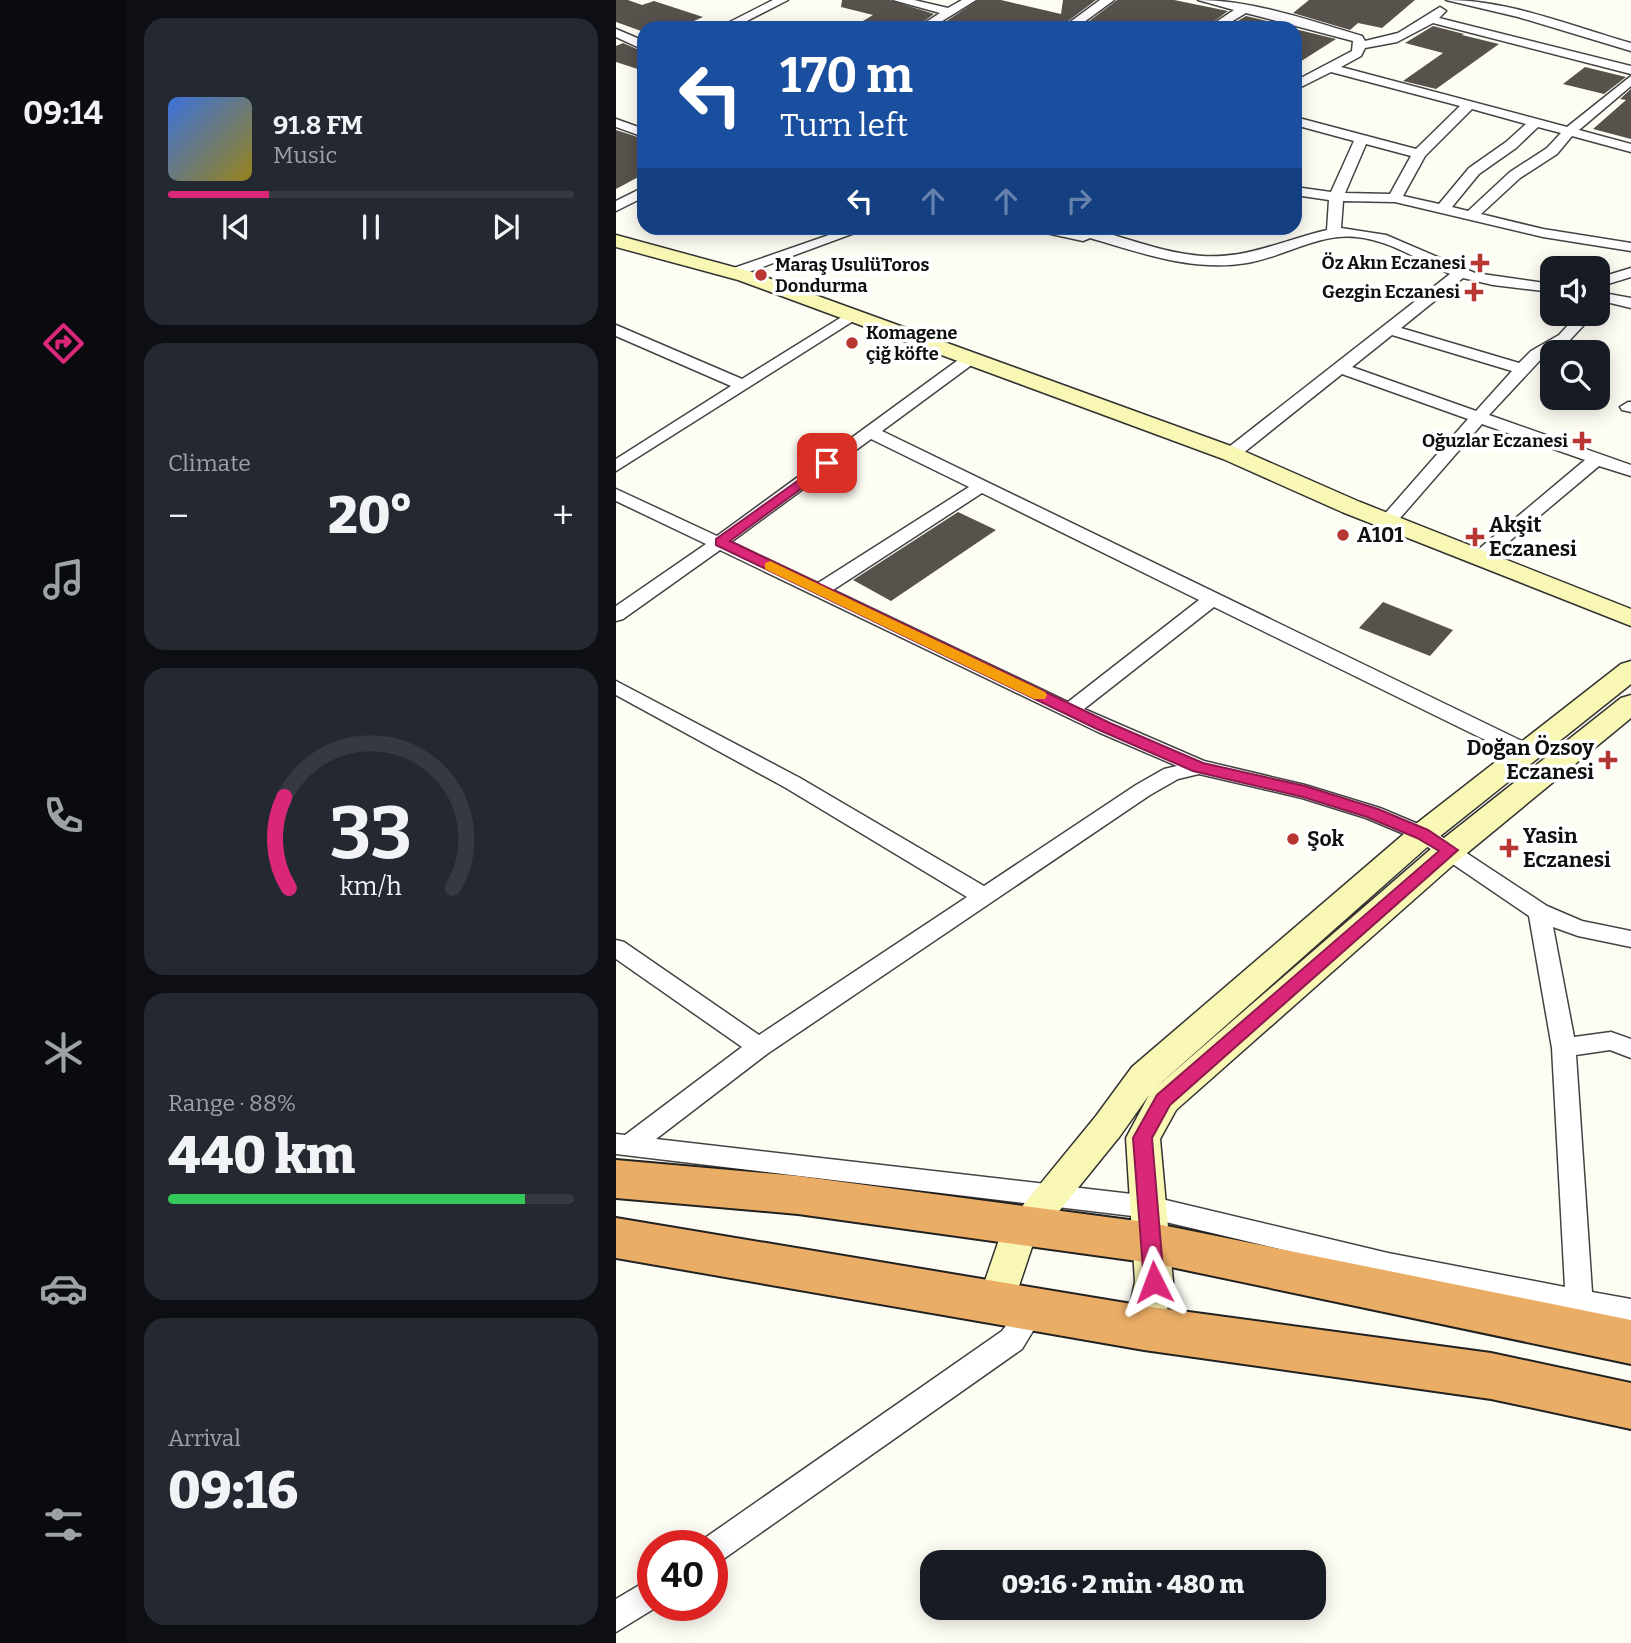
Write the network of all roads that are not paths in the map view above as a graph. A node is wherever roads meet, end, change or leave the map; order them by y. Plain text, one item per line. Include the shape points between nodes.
1 (782, 0) edge
2 (898, 0) edge
3 (970, 0) edge
4 (1108, 0) edge
5 (1204, 0) edge
6 (1452, 0) edge
7 (1244, 9) junction
8 (950, 12) junction
9 (1431, 19) junction
10 (735, 21) edge
11 (935, 21) edge
12 (1078, 21) edge
13 (1224, 21) edge
14 (1292, 21) edge
15 (1302, 23) edge
16 (616, 33) edge
17 (637, 43) edge
18 (1360, 45) junction
19 (1631, 47) edge
20 (1332, 68) junction
21 (1631, 70) edge
22 (1631, 80) edge
23 (1302, 83) edge
24 (1469, 105) junction
25 (1536, 122) junction
26 (616, 123) edge
27 (1302, 123) edge
28 (637, 130) edge
29 (1570, 131) junction
30 (1362, 140) junction
31 (1631, 148) edge
32 (1419, 154) junction
33 (1302, 192) edge
34 (637, 195) edge
35 (1336, 197) junction
36 (1395, 198) junction
37 (616, 207) edge
38 (1443, 209) junction
39 (1471, 216) junction
40 (616, 230) edge
41 (1334, 232) junction
42 (806, 235) edge
43 (840, 235) edge
44 (1068, 235) edge
45 (1094, 235) edge
46 (1308, 240) junction
47 (616, 241) edge
48 (1631, 247) edge
49 (734, 270) junction
50 (1631, 272) edge
51 (1461, 273) junction
52 (1540, 287) edge
53 (1610, 287) edge
54 (1610, 298) edge
55 (1631, 303) edge
56 (853, 315) junction
57 (1576, 326) edge
58 (1390, 329) junction
59 (616, 330) edge
60 (971, 358) junction
61 (1340, 368) junction
62 (1522, 369) junction
63 (743, 385) junction
64 (1478, 418) junction
65 (870, 432) junction
66 (1231, 454) junction
67 (1597, 459) junction
68 (616, 466) edge
69 (1631, 471) edge
70 (982, 486) junction
71 (616, 494) edge
72 (1388, 522) junction
73 (720, 542) junction
74 (1480, 557) junction
75 (820, 590) junction
76 (1212, 599) junction
77 (616, 615) edge
78 (1630, 615) edge
79 (1631, 670) edge
80 (616, 687) edge
81 (1631, 704) edge
82 (1070, 710) junction
83 (1527, 752) junction
84 (1199, 767) junction
85 (1423, 834) junction
86 (1450, 850) junction
87 (985, 897) junction
88 (1539, 912) junction
89 (1631, 939) edge
90 (616, 948) edge
91 (759, 1047) junction
92 (1564, 1048) junction
93 (1631, 1049) edge
94 (621, 1156) edge
95 (1038, 1210) junction
96 (1150, 1225) junction
97 (616, 1238) edge
98 (1578, 1301) junction
99 (1015, 1305) junction
100 (1631, 1311) edge
101 (1144, 1328) junction
102 (1631, 1342) edge
103 (1631, 1406) edge
104 (728, 1539) edge
105 (637, 1603) edge
106 (616, 1618) edge

1 - 10 street via 759,6
2 - 8 street
3 - 8 street
4 - 12 street
5 - 7 street
6 - 9 street
6 - 19 street via 1520,14
7 - 13 street
7 - 14 street
8 - 11 street
9 - 18 street via 1392,41
9 - 21 street
15 - 18 street via 1353,36
16 - 17 street
18 - 20 street via 1357,53
20 - 23 street
20 - 24 street
22 - 29 street
24 - 25 street
24 - 32 street
25 - 29 street
25 - 38 street via 1474,171
26 - 28 street
27 - 30 street
29 - 31 street
29 - 39 street
30 - 32 street
30 - 35 street
32 - 36 street
33 - 35 street
34 - 37 street
35 - 36 street
35 - 41 street
36 - 38 street
38 - 39 street
39 - 48 street
40 - 49 street
41 - 46 street
41 - 51 street via 1383,238
42 - 49 street
43 - 49 street
44 - 46 street via 1179,265 1220,267 1280,260
45 - 46 street via 1211,263 1271,254
47 - 49 street
49 - 56 street
50 - 53 street
51 - 52 street
51 - 58 street
54 - 55 street
56 - 60 street
56 - 63 street
57 - 62 street
58 - 61 street
58 - 62 street
59 - 63 street
60 - 65 street
60 - 66 street
61 - 64 street
61 - 66 street
62 - 64 street
63 - 68 street
64 - 67 street
64 - 72 street
65 - 70 street
65 - 73 street
66 - 72 street
67 - 69 street
67 - 74 street
70 - 75 street
70 - 76 street
71 - 73 street
72 - 74 street
73 - 75 street
73 - 77 street
74 - 78 street
75 - 82 street
76 - 82 street
76 - 83 street
79 - 83 street
80 - 87 street via 793,783
81 - 86 street
82 - 84 street
83 - 85 street
84 - 85 street via 1305,792
84 - 87 street via 1171,774 1143,790
85 - 86 street
85 - 95 street via 1144,1076
86 - 88 street
86 - 96 street via 1164,1100 1143,1138
87 - 91 street
88 - 89 street via 1578,928
88 - 92 street
90 - 91 street
91 - 94 street via 666,1115
92 - 93 street via 1611,1041
92 - 98 street
94 - 95 highway via 798,1195
95 - 96 highway
95 - 99 street via 1016,1242
96 - 98 street
96 - 101 street via 1154,1282
96 - 102 highway
97 - 99 highway
98 - 100 street
99 - 101 highway
99 - 104 street via 1012,1340
101 - 103 highway via 1491,1376
105 - 106 street

